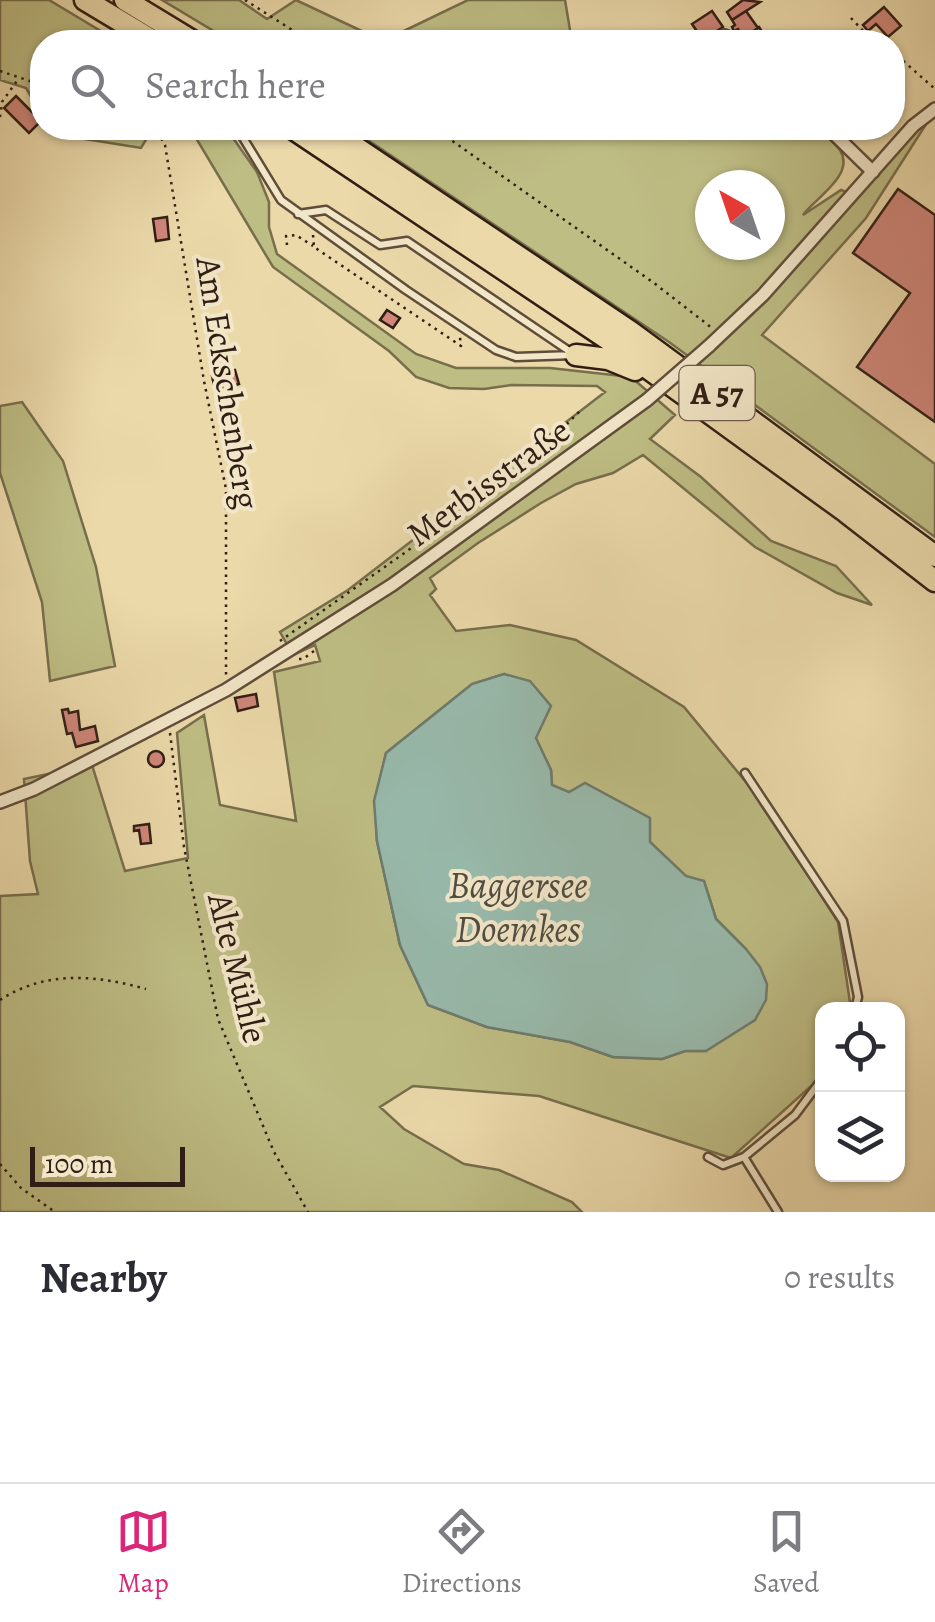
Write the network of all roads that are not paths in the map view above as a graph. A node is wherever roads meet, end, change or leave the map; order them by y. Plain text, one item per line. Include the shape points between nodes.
1 (85, 0) edge
2 (125, 0) edge
3 (135, 30) edge
4 (174, 30) edge
5 (935, 109) edge
6 (905, 135) edge
7 (244, 140) edge
8 (310, 140) edge
9 (345, 140) edge
10 (840, 140) edge
11 (901, 140) edge
12 (873, 172) junction
13 (296, 214) junction
14 (576, 355) junction
15 (718, 421) junction
16 (935, 556) edge
17 (935, 581) edge
18 (745, 773) dead end
19 (0, 802) edge
20 (856, 1002) edge
21 (815, 1088) edge
22 (708, 1157) dead end
23 (744, 1157) junction
24 (778, 1212) edge

1 - 3 highway
2 - 4 highway
5 - 6 street, Merbisstraße
7 - 13 lane
8 - 15 highway, A 57
9 - 16 highway, A 57 via 631,332
10 - 12 street
11 - 12 street, Merbisstraße
12 - 19 street, Merbisstraße, bridge via 764,295 647,400 392,585 226,690
13 - 14 lane via 496,350 516,357
13 - 14 lane via 326,210 380,245 406,241
14 - 15 highway via 627,365
15 - 17 highway, A 57
18 - 20 lane via 842,921
21 - 23 lane via 795,1115
22 - 23 lane via 723,1165
23 - 24 lane

